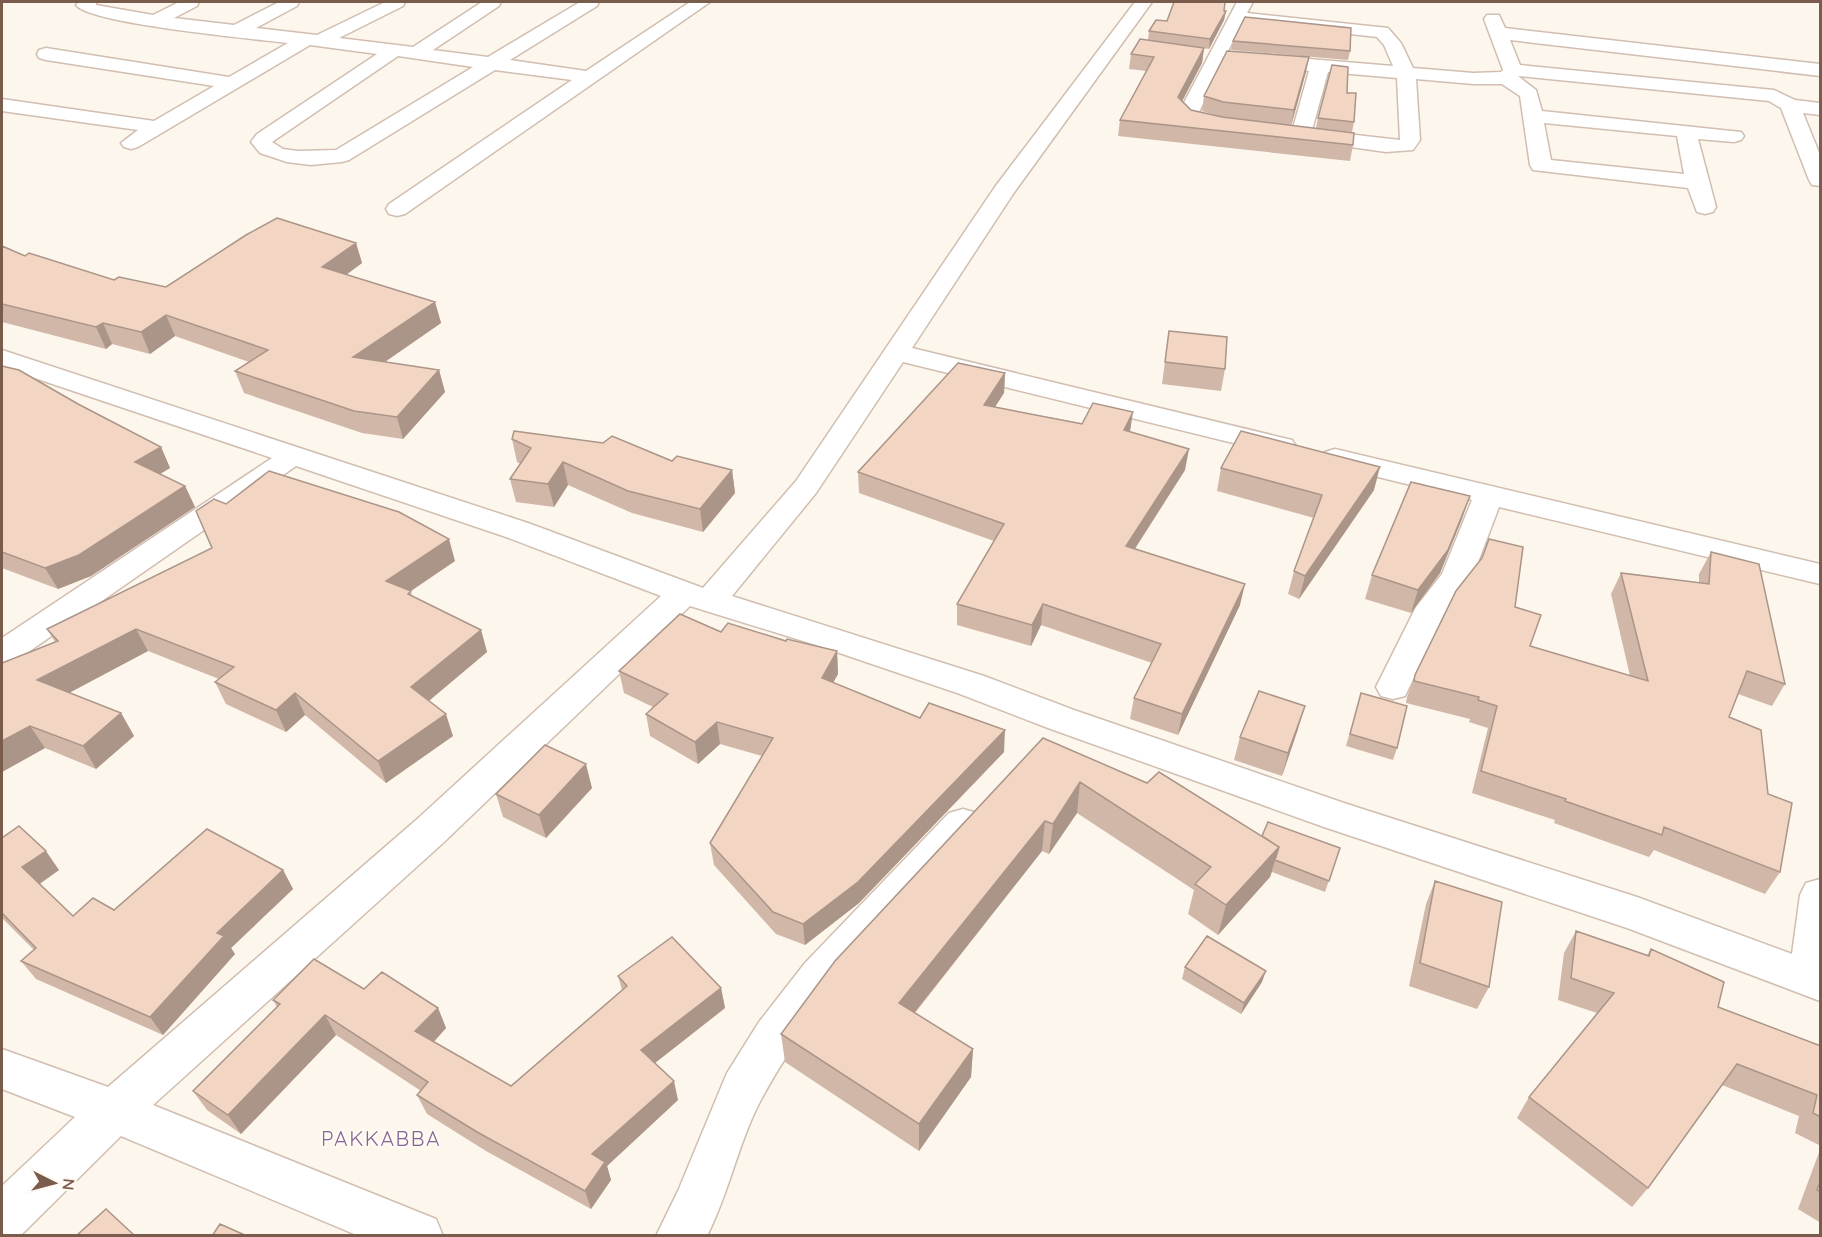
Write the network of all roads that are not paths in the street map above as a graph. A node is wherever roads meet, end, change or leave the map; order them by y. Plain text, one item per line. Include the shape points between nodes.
1 (88, 2) edge
2 (191, 2) edge
3 (291, 2) edge
4 (397, 2) edge
5 (493, 2) edge
6 (591, 2) edge
7 (701, 2) edge
8 (1143, 2) edge
9 (155, 21) junction
10 (237, 31) junction
11 (312, 41) junction
12 (1616, 45) junction
13 (394, 51) junction
14 (416, 53) junction
15 (46, 54) dead end
16 (1194, 54) edge
17 (1216, 57) junction
18 (1731, 59) junction
19 (492, 65) junction
20 (1320, 66) junction
21 (1821, 70) edge
22 (1406, 73) junction
23 (1508, 74) junction
24 (590, 77) junction
25 (1624, 80) junction
26 (231, 82) junction
27 (1741, 91) junction
28 (2, 105) edge
29 (1790, 105) junction
30 (1821, 109) edge
31 (1533, 116) junction
32 (156, 127) junction
33 (1243, 128) edge
34 (1278, 132) edge
35 (1686, 132) junction
36 (1301, 135) junction
37 (1734, 136) dead end
38 (131, 143) dead end
39 (1815, 155) edge
40 (1821, 180) edge
41 (1697, 182) junction
42 (1705, 207) dead end
43 (397, 209) dead end
44 (895, 352) junction
45 (2, 358) edge
46 (294, 456) junction
47 (1489, 494) junction
48 (1821, 574) edge
49 (697, 597) junction
50 (2, 654) edge
51 (1393, 687) dead end
52 (989, 796) edge
53 (1821, 895) edge
54 (1815, 981) edge
55 (2, 1069) edge
56 (114, 1111) junction
57 (2, 1219) edge
58 (419, 1236) edge
59 (680, 1236) edge

1 - 9 street via 85,4 91,9
2 - 9 street
3 - 10 street
4 - 11 street
5 - 14 street
6 - 19 street
7 - 24 street
8 - 44 street via 1123,44 1004,192
9 - 10 street
10 - 11 street
11 - 13 street
11 - 26 street
12 - 18 street
12 - 23 street via 1495,26
12 - 25 street
13 - 14 street
13 - 19 street via 264,138 262,146 303,158 342,156
14 - 19 street
15 - 26 street
16 - 17 street
17 - 20 street
17 - 22 street via 1241,10 1382,32 1392,43
17 - 33 street via 1188,114 1204,122
18 - 21 street
18 - 27 street
19 - 24 street
20 - 22 street
20 - 36 street
22 - 23 street
22 - 36 street via 1410,140 1406,146
23 - 25 street
23 - 31 street via 1529,94
24 - 43 street
25 - 27 street
26 - 32 street
27 - 29 street via 1774,96
28 - 32 street
29 - 30 street
29 - 39 street
31 - 35 street
31 - 41 street via 1541,165
32 - 38 street
34 - 36 street
35 - 37 street
35 - 41 street
39 - 40 street
41 - 42 street
44 - 47 street
44 - 49 street via 806,487
45 - 46 street
46 - 49 street via 517,530
46 - 50 street
47 - 48 street
47 - 51 street via 1456,578 1432,607
49 - 54 street via 972,685 1049,732 1637,914
49 - 56 street
52 - 59 street via 820,976 774,1036 743,1088
53 - 54 street
55 - 56 street
56 - 57 street
56 - 58 street

